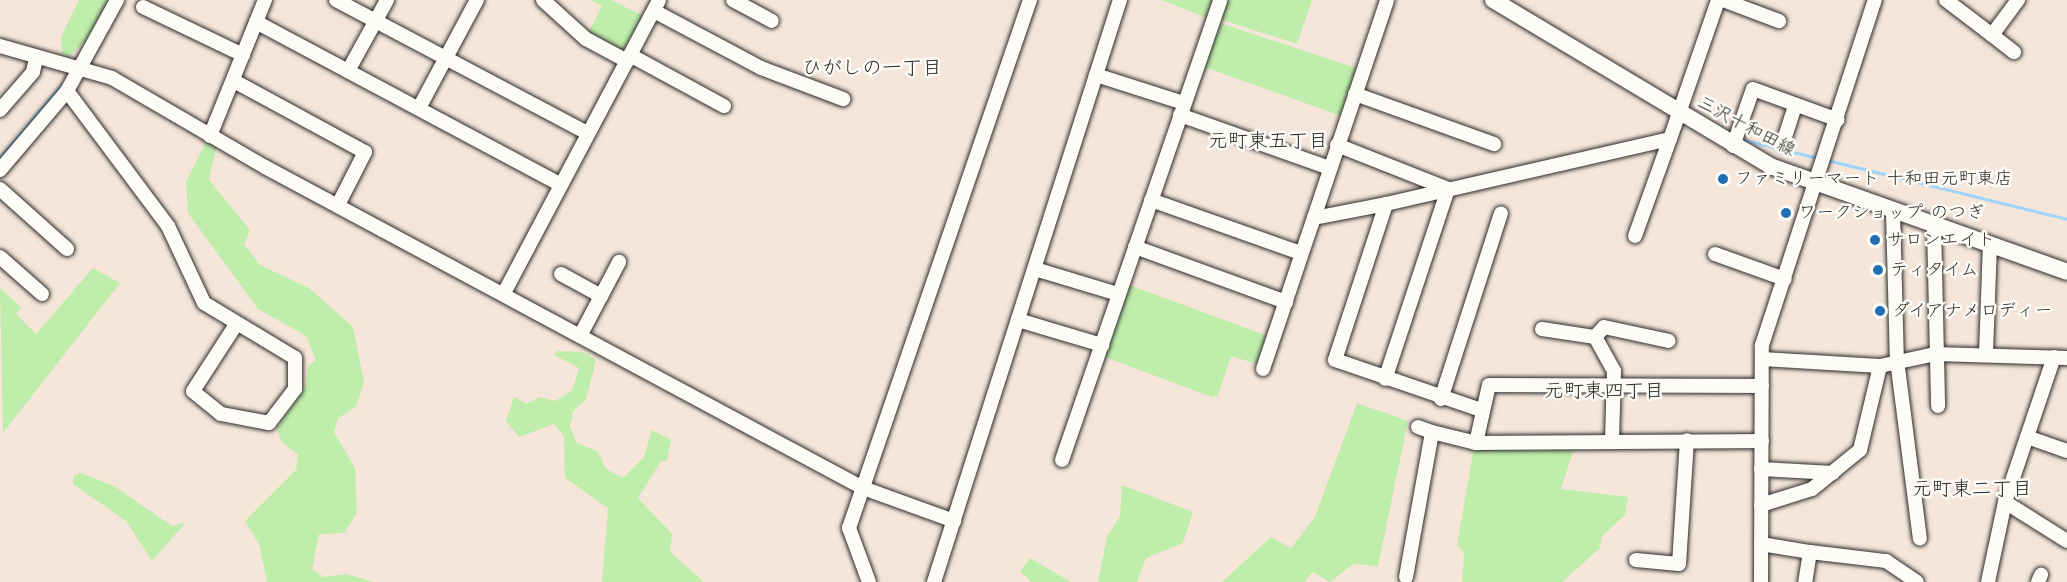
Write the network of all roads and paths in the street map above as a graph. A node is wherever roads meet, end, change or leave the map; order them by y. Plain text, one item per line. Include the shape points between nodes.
1 (117, 0) edge
2 (265, 0) edge
3 (336, 0) edge
4 (387, 0) edge
5 (543, 0) edge
6 (733, 0) edge
7 (1030, 0) edge
8 (1120, 0) edge
9 (1220, 0) edge
10 (1387, 0) edge
11 (1493, 0) edge
12 (1720, 0) edge
13 (1875, 0) edge
14 (1946, 0) edge
15 (2019, 0) edge
16 (474, 1) edge
17 (656, 5) edge
18 (142, 7) dead end
19 (375, 21) junction
20 (772, 21) dead end
21 (1779, 21) dead end
22 (256, 22) junction
23 (1992, 35) junction
24 (0, 46) edge
25 (2014, 52) dead end
26 (243, 55) junction
27 (36, 58) junction
28 (446, 58) junction
29 (628, 58) junction
30 (79, 68) junction
31 (348, 71) junction
32 (1096, 75) junction
33 (234, 81) junction
34 (67, 91) junction
35 (1355, 94) junction
36 (843, 99) dead end
37 (1795, 105) junction
38 (724, 106) dead end
39 (419, 108) junction
40 (1182, 109) junction
41 (0, 110) edge
42 (1679, 113) junction
43 (1838, 120) junction
44 (588, 133) junction
45 (210, 136) junction
46 (1670, 139) junction
47 (1783, 143) dead end
48 (1494, 144) dead end
49 (1337, 145) junction
50 (1733, 146) junction
51 (1330, 168) junction
52 (0, 170) edge
53 (560, 184) junction
54 (1818, 184) junction
55 (0, 189) edge
56 (1448, 189) junction
57 (1151, 200) junction
58 (1386, 204) junction
59 (338, 206) junction
60 (1893, 212) junction
61 (1501, 213) dead end
62 (1314, 218) junction
63 (1934, 225) junction
64 (1635, 236) dead end
65 (1990, 244) junction
66 (1135, 247) junction
67 (67, 249) dead end
68 (1302, 253) junction
69 (1715, 254) dead end
70 (0, 257) edge
71 (620, 262) dead end
72 (1035, 269) junction
73 (2067, 272) edge
74 (561, 274) dead end
75 (1785, 279) junction
76 (504, 293) junction
77 (42, 294) dead end
78 (1118, 294) junction
79 (601, 296) junction
80 (1286, 302) junction
81 (1018, 320) junction
82 (235, 326) junction
83 (1542, 329) dead end
84 (580, 336) junction
85 (1595, 337) junction
86 (1668, 341) dead end
87 (1102, 345) junction
88 (1986, 352) junction
89 (1935, 354) junction
90 (2061, 357) edge
91 (1762, 359) junction
92 (1897, 360) junction
93 (1880, 366) junction
94 (1263, 369) dead end
95 (1385, 378) junction
96 (1613, 386) junction
97 (1762, 386) junction
98 (1441, 399) junction
99 (1938, 406) dead end
100 (1482, 410) junction
101 (1418, 427) dead end
102 (1432, 432) junction
103 (2027, 437) junction
104 (1612, 440) junction
105 (1687, 440) junction
106 (1762, 441) junction
107 (1476, 442) junction
108 (2067, 451) edge
109 (1062, 460) dead end
110 (1761, 469) junction
111 (1833, 472) junction
112 (863, 488) junction
113 (2005, 502) junction
114 (1761, 505) junction
115 (954, 521) junction
116 (1920, 538) dead end
117 (2067, 541) edge
118 (1761, 544) junction
119 (1810, 552) junction
120 (1636, 560) dead end
121 (1406, 577) dead end
122 (869, 582) edge
123 (934, 582) edge
124 (1761, 582) edge
125 (1805, 582) edge
126 (1917, 582) edge
127 (1988, 582) edge

1 - 30 street
2 - 22 street
3 - 19 street
4 - 19 street
5 - 29 street via 586,39
6 - 20 street
7 - 112 street
8 - 32 street
9 - 40 street
10 - 35 street
11 - 42 main road, 三沢十和田線
12 - 21 street
12 - 42 street
13 - 43 street
14 - 23 street
15 - 23 street
16 - 28 street
17 - 29 street
17 - 36 street via 761,68
18 - 26 street
19 - 28 street
19 - 31 street
22 - 26 street
22 - 31 street
23 - 25 street
24 - 27 street
26 - 33 street
27 - 30 street
27 - 41 street via 33,72
28 - 39 street
28 - 44 street
29 - 38 street
29 - 44 street
30 - 34 street
30 - 45 street via 120,82
31 - 39 street
32 - 40 street
32 - 72 street
33 - 45 street
33 - 59 street via 365,152
34 - 52 street
34 - 82 street via 168,226 204,303
35 - 48 street
35 - 49 street
37 - 43 street
37 - 47 street
37 - 50 street via 1753,89
39 - 53 street
40 - 51 street
40 - 57 street
42 - 46 street
42 - 50 main road, 三沢十和田線
43 - 54 street
44 - 53 street
45 - 59 street
46 - 56 street
46 - 64 street
49 - 51 street
49 - 56 street
50 - 54 main road, 三沢十和田線
51 - 62 street
53 - 76 street
54 - 60 main road, 三沢十和田線
54 - 75 street
55 - 67 street
56 - 58 street
56 - 95 street
57 - 66 street
57 - 68 street
58 - 62 street
58 - 95 street via 1335,360
59 - 76 street
60 - 63 main road, 三沢十和田線
60 - 92 street
61 - 98 street
62 - 68 street
63 - 65 main road, 三沢十和田線
63 - 89 street
65 - 73 main road, 三沢十和田線
65 - 88 street
66 - 78 street
66 - 80 street
68 - 80 street
69 - 75 street
70 - 77 street
71 - 79 street
72 - 78 street
72 - 81 street
74 - 79 street
75 - 91 street
76 - 84 street
78 - 87 street
79 - 84 street
80 - 94 street
81 - 87 street
81 - 115 street
82 - 82 street via 299,365 295,389 269,423 220,414 193,392
83 - 85 street
84 - 112 street
85 - 86 street via 1604,327
85 - 96 street via 1614,371
87 - 109 street
88 - 89 street
88 - 90 street
89 - 92 street
89 - 99 street
90 - 103 street
91 - 93 street
91 - 97 street
92 - 93 street
92 - 116 street
93 - 111 street via 1864,444
95 - 98 street
96 - 97 street
96 - 100 street via 1489,386
96 - 104 street
97 - 106 street
98 - 100 street
100 - 107 street
101 - 102 street
102 - 107 street
102 - 121 street
103 - 108 street
103 - 113 street
104 - 105 street
104 - 107 street
105 - 106 street
105 - 120 street via 1679,564
106 - 110 street
110 - 111 street
110 - 114 street
111 - 114 street via 1797,496
112 - 115 street
112 - 122 street via 849,528
113 - 117 street
113 - 127 street
114 - 118 street
115 - 123 street
118 - 119 street
118 - 124 street
119 - 125 street
119 - 126 street via 1886,561

